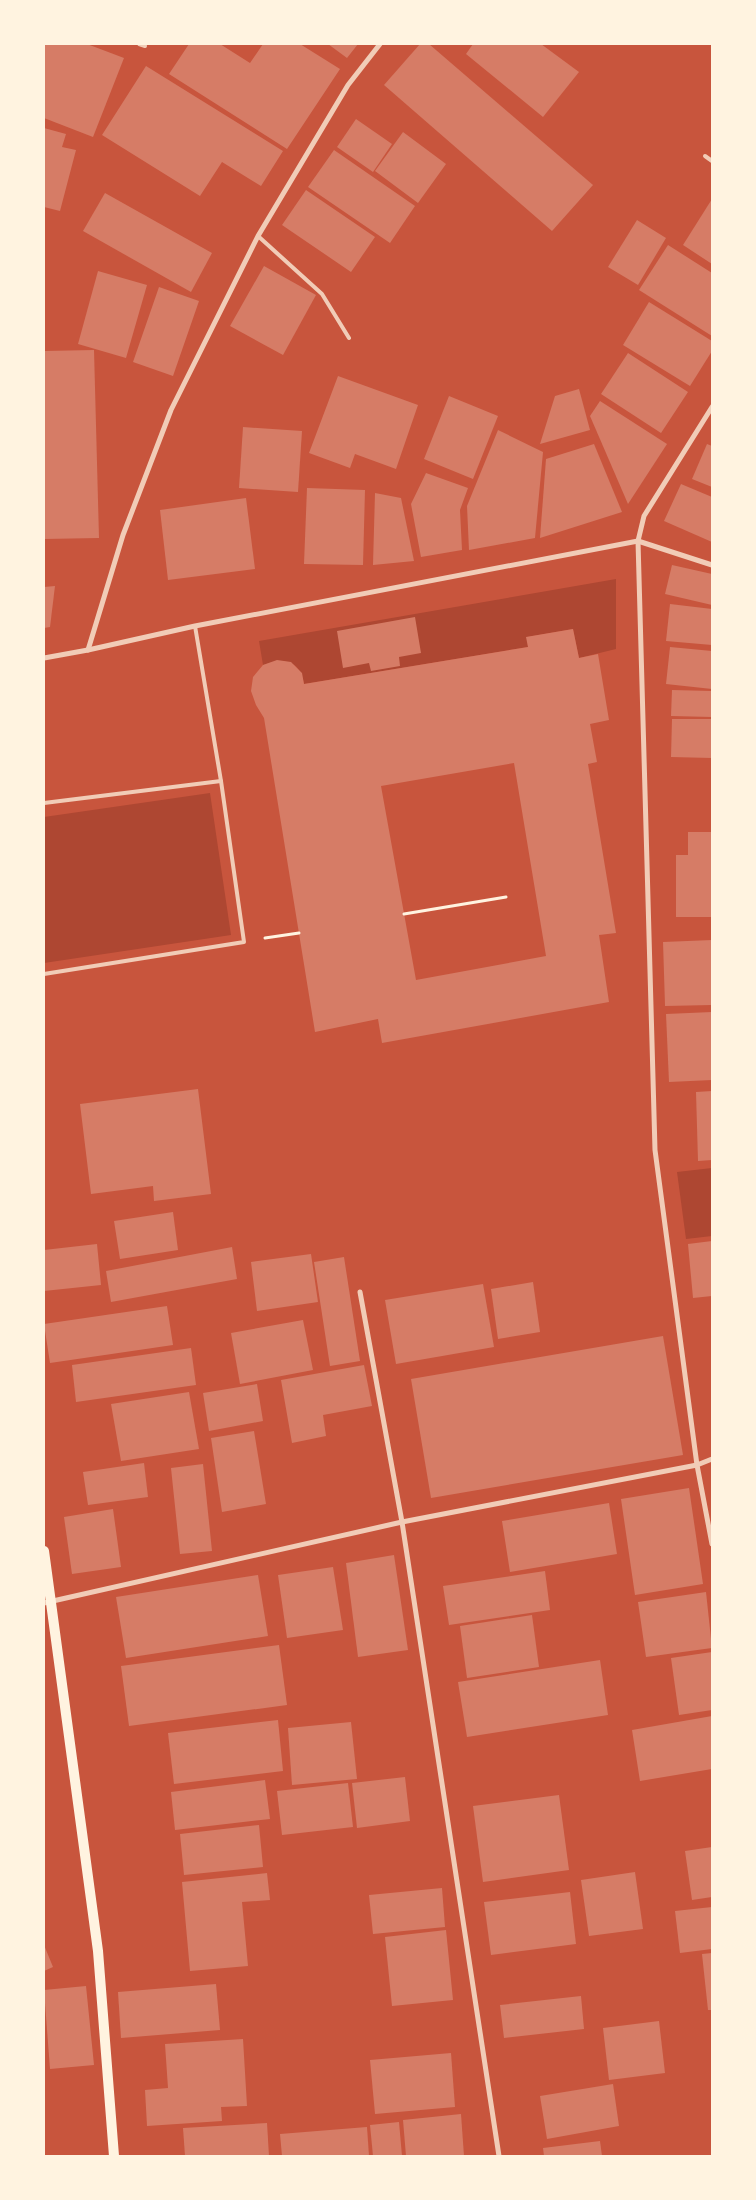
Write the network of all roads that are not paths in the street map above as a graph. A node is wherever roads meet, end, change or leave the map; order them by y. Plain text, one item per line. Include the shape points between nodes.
1 (138, 44) edge
2 (380, 44) edge
3 (145, 46) dead end
4 (705, 156) dead end
5 (712, 161) edge
6 (258, 236) junction
7 (349, 338) dead end
8 (712, 407) edge
9 (638, 541) junction
10 (712, 565) edge
11 (195, 626) junction
12 (88, 650) junction
13 (44, 658) edge
14 (221, 781) junction
15 (44, 803) edge
16 (44, 974) edge
17 (360, 1292) dead end
18 (712, 1459) edge
19 (697, 1465) junction
20 (402, 1522) junction
21 (712, 1544) edge
22 (44, 1552) edge
23 (46, 1603) edge
24 (114, 2156) edge
25 (499, 2156) edge

1 - 3 lane
2 - 6 street via 348,85
4 - 5 lane
6 - 7 lane via 322,294
6 - 12 street via 171,410 123,535
8 - 9 street via 644,516
9 - 10 street
9 - 11 street
9 - 19 street via 655,1150
11 - 12 street
11 - 14 lane
12 - 13 street
14 - 15 lane
14 - 16 lane via 244,942
17 - 20 street
18 - 19 street
19 - 20 street
19 - 21 street
20 - 23 street
20 - 25 street
22 - 23 main road
23 - 24 main road via 98,1951

